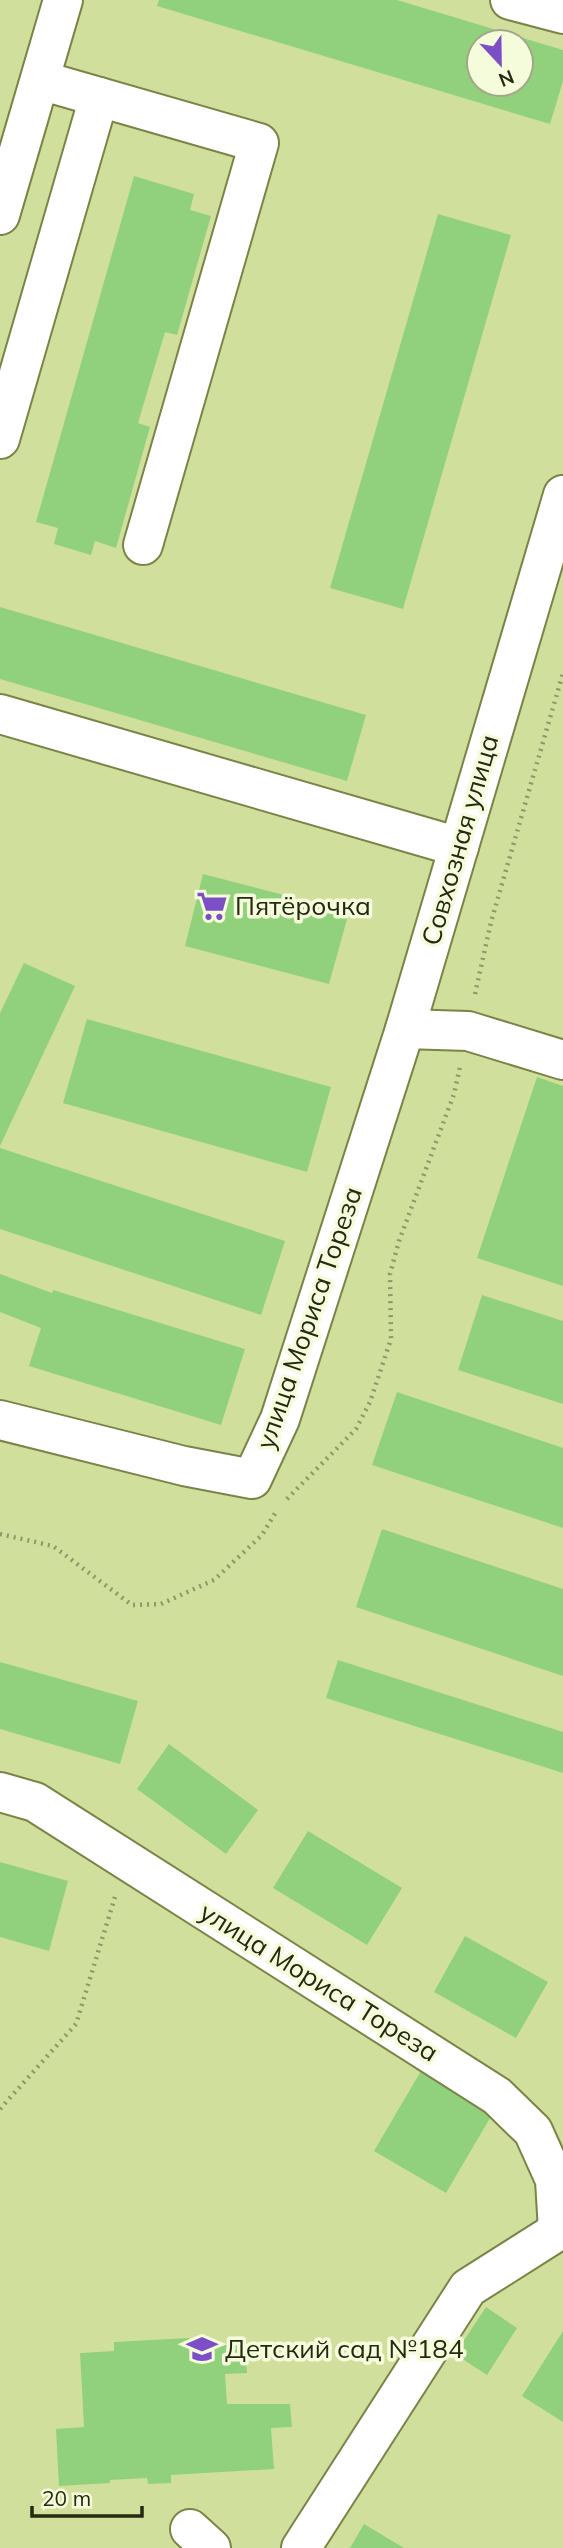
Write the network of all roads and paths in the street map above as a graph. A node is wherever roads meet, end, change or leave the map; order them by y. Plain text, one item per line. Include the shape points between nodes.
1 (63, 0) edge
2 (510, 0) edge
3 (563, 14) edge
4 (40, 80) junction
5 (99, 97) junction
6 (0, 215) edge
7 (0, 439) edge
8 (563, 495) edge
9 (143, 545) dead end
10 (549, 590) edge
11 (563, 673) edge
12 (0, 714) edge
13 (459, 847) junction
14 (405, 1029) junction
15 (468, 1031) junction
16 (563, 1060) edge
17 (0, 1420) edge
18 (0, 1792) edge
19 (127, 1860) junction
20 (0, 2109) edge
21 (560, 2233) edge
22 (301, 2548) edge

1 - 4 street
2 - 3 street
4 - 5 street
4 - 6 street
5 - 7 street
5 - 9 street via 259,143
8 - 10 street, Совхозная улица
10 - 13 street, Совхозная улица
11 - 15 path via 491,922
12 - 13 street
13 - 14 street, Совхозная улица
14 - 15 street
14 - 17 street, улица Мориса Тореза via 280,1419 252,1479
15 - 16 street
18 - 19 street, улица Мориса Тореза via 35,1802
19 - 20 path via 76,2024
19 - 21 street, улица Мориса Тореза via 497,2096 533,2131 555,2180
21 - 22 street via 468,2288

